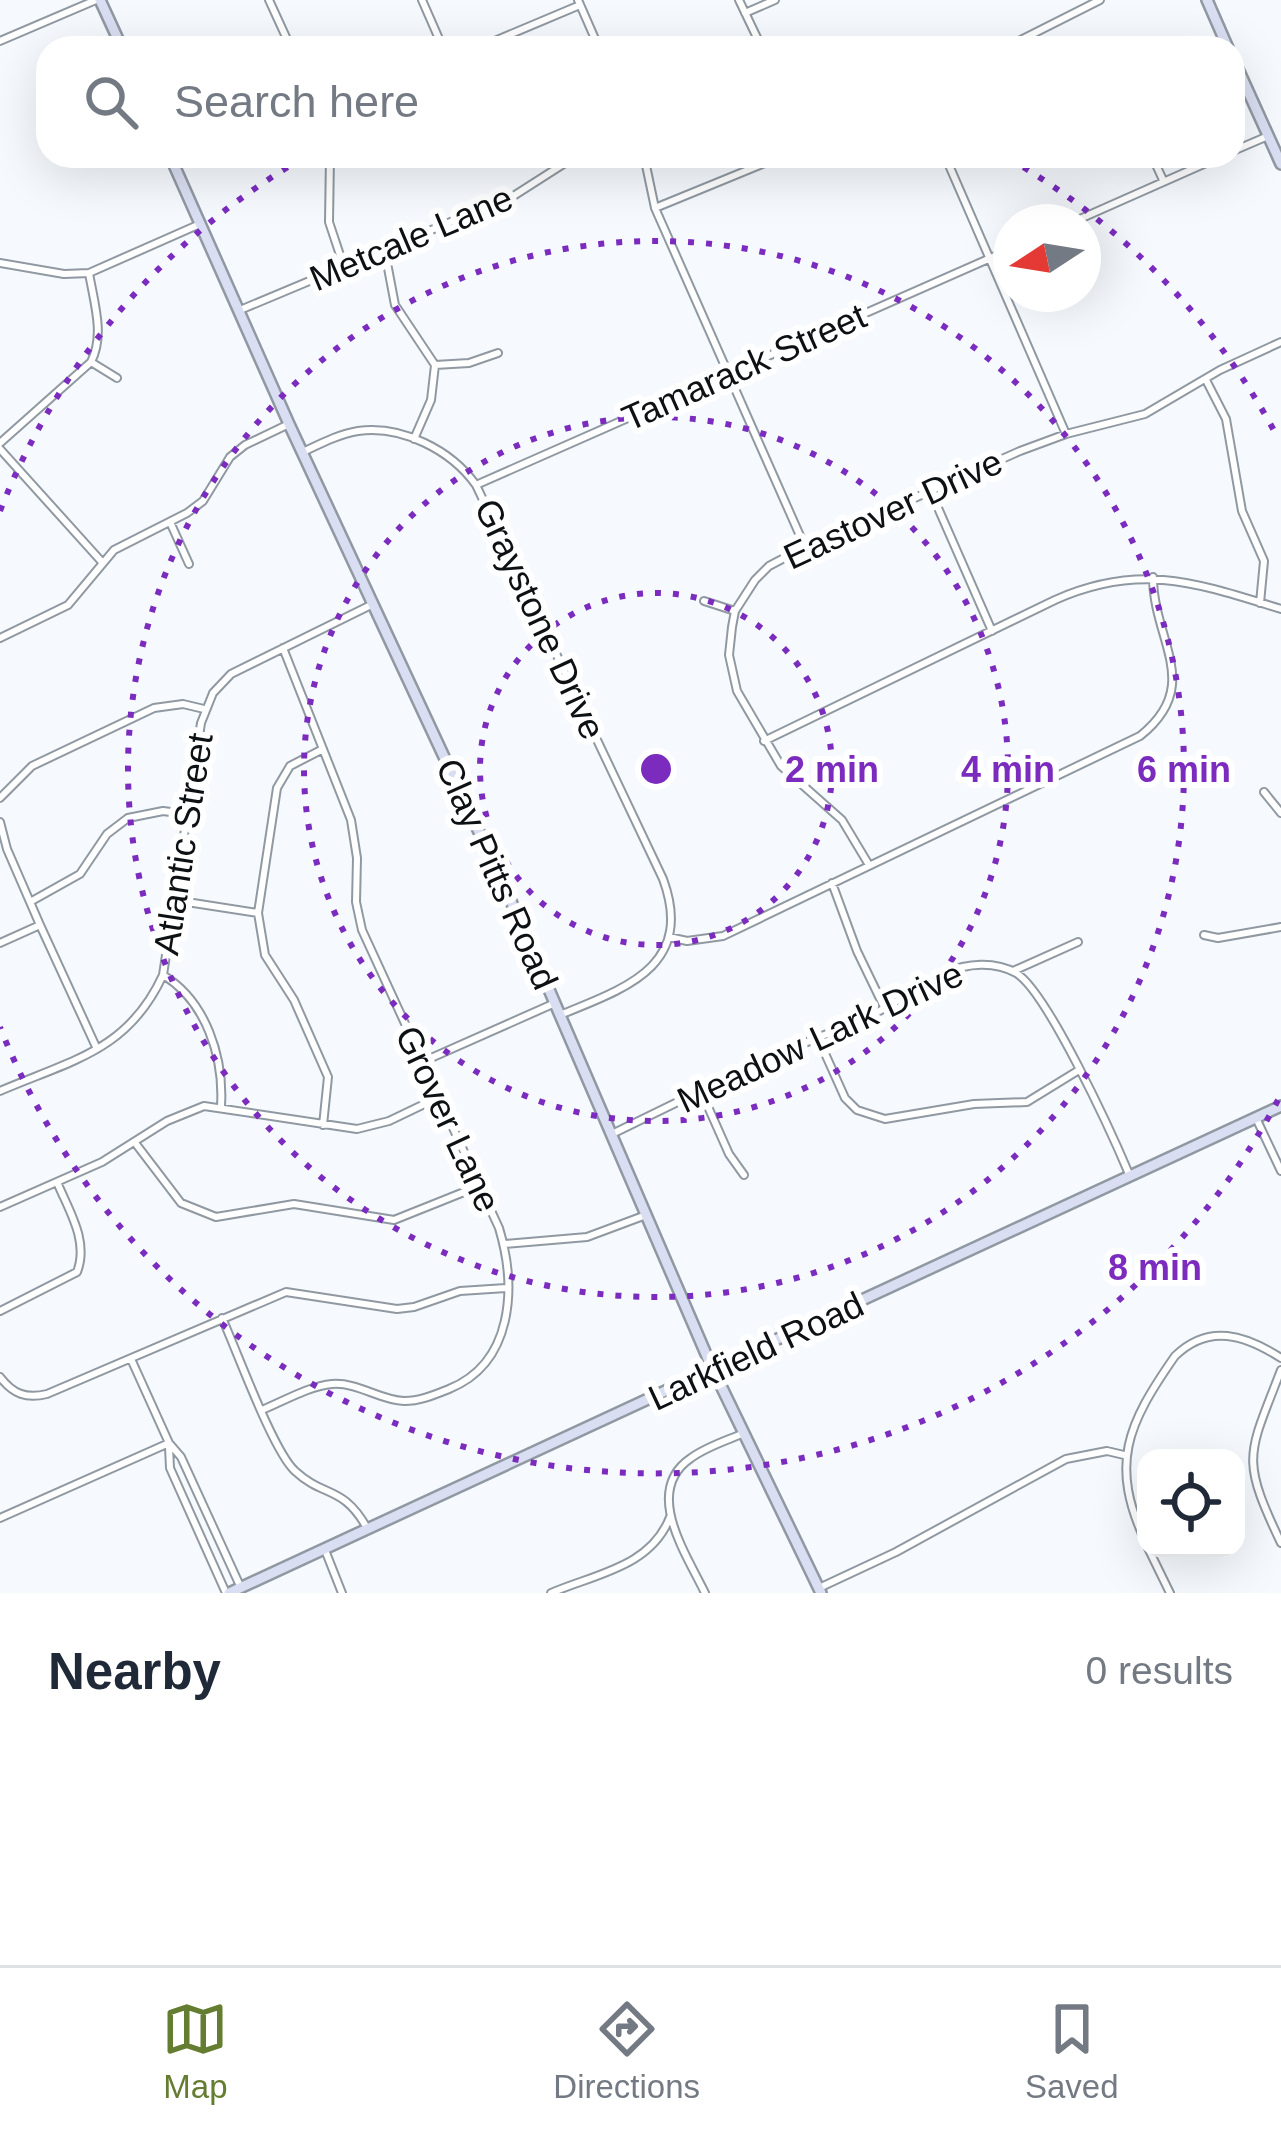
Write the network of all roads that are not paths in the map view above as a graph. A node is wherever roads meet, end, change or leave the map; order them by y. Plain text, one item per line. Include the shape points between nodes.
1 (98, 0) edge
2 (269, 0) edge
3 (422, 0) edge
4 (740, 0) edge
5 (775, 0) edge
6 (1100, 0) edge
7 (1207, 0) edge
8 (579, 3) edge
9 (745, 13) junction
10 (116, 36) edge
11 (286, 36) edge
12 (437, 36) edge
13 (505, 36) edge
14 (594, 36) edge
15 (756, 36) edge
16 (1029, 36) edge
17 (1223, 36) edge
18 (0, 41) edge
19 (1245, 85) edge
20 (1268, 136) junction
21 (1245, 146) edge
22 (1281, 164) edge
23 (175, 168) edge
24 (330, 168) edge
25 (558, 168) edge
26 (647, 168) edge
27 (753, 168) edge
28 (950, 168) edge
29 (1158, 168) edge
30 (1195, 168) edge
31 (1164, 182) junction
32 (655, 208) junction
33 (1101, 210) edge
34 (200, 224) junction
35 (384, 247) junction
36 (993, 258) edge
37 (990, 259) junction
38 (0, 263) edge
39 (344, 265) junction
40 (89, 273) junction
41 (240, 310) junction
42 (1281, 342) edge
43 (498, 352) dead end
44 (91, 362) junction
45 (435, 364) junction
46 (728, 374) junction
47 (117, 378) dead end
48 (1206, 380) junction
49 (289, 424) junction
50 (1066, 434) junction
51 (414, 439) junction
52 (0, 446) edge
53 (303, 452) junction
54 (476, 485) junction
55 (931, 492) junction
56 (170, 522) junction
57 (805, 547) junction
58 (101, 562) junction
59 (189, 564) dead end
60 (1154, 578) junction
61 (704, 601) dead end
62 (1260, 603) junction
63 (373, 604) junction
64 (1281, 609) edge
65 (735, 610) junction
66 (992, 631) junction
67 (0, 638) edge
68 (283, 648) junction
69 (204, 709) junction
70 (764, 741) junction
71 (322, 749) junction
72 (1264, 792) dead end
73 (0, 798) edge
74 (1281, 813) edge
75 (186, 814) junction
76 (0, 822) edge
77 (868, 866) junction
78 (832, 883) junction
79 (175, 900) junction
80 (30, 902) junction
81 (258, 913) junction
82 (40, 925) junction
83 (1281, 927) edge
84 (1204, 935) dead end
85 (669, 938) junction
86 (1078, 942) dead end
87 (0, 944) edge
88 (1013, 971) junction
89 (163, 975) junction
90 (555, 1003) junction
91 (885, 1010) junction
92 (560, 1015) junction
93 (818, 1038) junction
94 (98, 1049) junction
95 (422, 1062) junction
96 (1079, 1070) junction
97 (701, 1090) junction
98 (0, 1091) edge
99 (439, 1097) junction
100 (221, 1106) junction
101 (1281, 1106) edge
102 (1256, 1118) junction
103 (323, 1125) junction
104 (612, 1134) junction
105 (136, 1144) junction
106 (1281, 1171) edge
107 (1129, 1174) junction
108 (744, 1175) dead end
109 (57, 1182) junction
110 (480, 1185) junction
111 (0, 1207) edge
112 (646, 1215) junction
113 (504, 1244) junction
114 (506, 1288) junction
115 (0, 1311) edge
116 (222, 1318) junction
117 (130, 1358) junction
118 (1281, 1358) edge
119 (1281, 1370) edge
120 (713, 1371) junction
121 (0, 1377) edge
122 (262, 1410) junction
123 (742, 1434) junction
124 (169, 1443) junction
125 (1124, 1455) junction
126 (670, 1517) junction
127 (0, 1518) edge
128 (1137, 1523) edge
129 (368, 1528) junction
130 (218, 1537) junction
131 (205, 1543) junction
132 (1281, 1543) edge
133 (325, 1550) junction
134 (1153, 1557) edge
135 (241, 1588) junction
136 (820, 1591) edge
137 (228, 1593) edge
138 (342, 1593) edge
139 (550, 1593) edge
140 (705, 1593) edge
141 (1170, 1593) edge

1 - 10 street
1 - 18 street
2 - 11 street
3 - 12 street
4 - 9 street
5 - 9 street
6 - 16 street
7 - 17 street
8 - 13 street
8 - 14 street
9 - 15 street
19 - 20 street
20 - 21 street
20 - 22 street
23 - 34 street, Clay Pitts Road
24 - 39 street via 329,222
25 - 35 street, Metcale Lane via 515,196
26 - 32 street
27 - 32 street
28 - 37 street
29 - 31 street
30 - 31 street
31 - 33 street
32 - 46 street
34 - 40 street
34 - 41 street, Clay Pitts Road
35 - 39 street, Metcale Lane
35 - 45 street via 395,305
36 - 37 street, Tamarack Street
37 - 46 street, Tamarack Street
37 - 50 street
38 - 40 street
39 - 41 street, Metcale Lane
40 - 44 street via 98,326
41 - 49 street, Clay Pitts Road
42 - 48 street, Eastover Drive
43 - 45 street
44 - 47 street
44 - 52 street
45 - 51 street
46 - 54 street, Tamarack Street
46 - 57 street
48 - 50 street, Eastover Drive via 1145,414
48 - 62 street via 1226,419 1242,511 1264,561
49 - 53 street, Clay Pitts Road
49 - 56 street via 230,457 202,501
50 - 55 street, Eastover Drive
51 - 53 street, Graystone Drive via 356,431
51 - 54 street, Graystone Drive via 449,457
52 - 58 street
53 - 63 street, Clay Pitts Road
54 - 85 street, Graystone Drive via 662,879
55 - 57 street, Eastover Drive
55 - 66 street
56 - 58 street
56 - 59 street
57 - 65 street, Eastover Drive via 769,566
58 - 67 street via 68,605
60 - 62 street
60 - 66 street via 1082,588
60 - 77 street via 1174,674 1172,697 1153,726
61 - 65 street
62 - 64 street
63 - 68 street, Atlantic Street
63 - 90 street, Clay Pitts Road
65 - 70 street via 732,672
66 - 70 street
68 - 69 street, Atlantic Street via 231,674
68 - 71 street, Grover Lane
69 - 73 street via 154,708 32,766
69 - 75 street, Atlantic Street
70 - 77 street via 799,786 842,820
71 - 81 street via 290,766 277,788
71 - 95 street, Grover Lane via 356,841 362,930
72 - 74 street
75 - 79 street, Atlantic Street
75 - 80 street via 128,818 80,874
76 - 80 street
77 - 78 street
78 - 85 street via 723,936
78 - 91 street
79 - 81 street
79 - 89 street, Atlantic Street
80 - 82 street
81 - 103 street via 265,955 328,1077
82 - 87 street
82 - 94 street
83 - 84 street
85 - 92 street via 645,975
86 - 88 street
88 - 91 street, Meadow Lark Drive via 957,967
88 - 96 street, Meadow Lark Drive via 1032,988
89 - 94 street, Atlantic Street via 124,1035
89 - 100 street via 187,993 213,1042
90 - 92 street, Clay Pitts Road
90 - 95 street
91 - 93 street, Meadow Lark Drive
92 - 104 street, Clay Pitts Road
93 - 96 street via 845,1098 885,1119 1027,1102
93 - 97 street, Meadow Lark Drive
94 - 98 street, Atlantic Street
95 - 99 street, Grover Lane
96 - 107 street, Meadow Lark Drive
97 - 104 street, Meadow Lark Drive
97 - 108 street
99 - 103 street via 373,1126
99 - 110 street, Grover Lane
100 - 103 street
100 - 105 street via 178,1115
101 - 102 street, Larkfield Road
102 - 106 street
102 - 107 street, Larkfield Road
104 - 112 street, Clay Pitts Road
105 - 109 street
105 - 110 street via 181,1203 216,1217 294,1204 394,1220
107 - 120 street, Larkfield Road
109 - 111 street
109 - 115 street via 80,1237 77,1273
110 - 113 street, Grover Lane
112 - 113 street via 587,1237
112 - 120 street, Clay Pitts Road
113 - 114 street, Grover Lane
114 - 116 street via 397,1309 286,1292
114 - 122 street, Grover Lane via 497,1349 461,1384 412,1401 337,1383
116 - 117 street
116 - 122 street
117 - 121 street via 35,1397
117 - 124 street
118 - 125 street via 1240,1336 1189,1343 1163,1373
119 - 132 street via 1251,1454 1255,1488
120 - 123 street, Clay Pitts Road
120 - 129 street, Larkfield Road
122 - 129 street via 295,1472 350,1501
123 - 126 street via 683,1464 670,1485
123 - 136 street, Clay Pitts Road
124 - 127 street
124 - 130 street
124 - 131 street via 170,1468
125 - 128 street
125 - 136 street via 1066,1459
126 - 139 street via 643,1556
126 - 140 street
129 - 133 street, Larkfield Road
130 - 131 street
130 - 135 street
131 - 137 street
133 - 135 street, Larkfield Road
133 - 138 street
134 - 141 street
135 - 137 street, Larkfield Road

